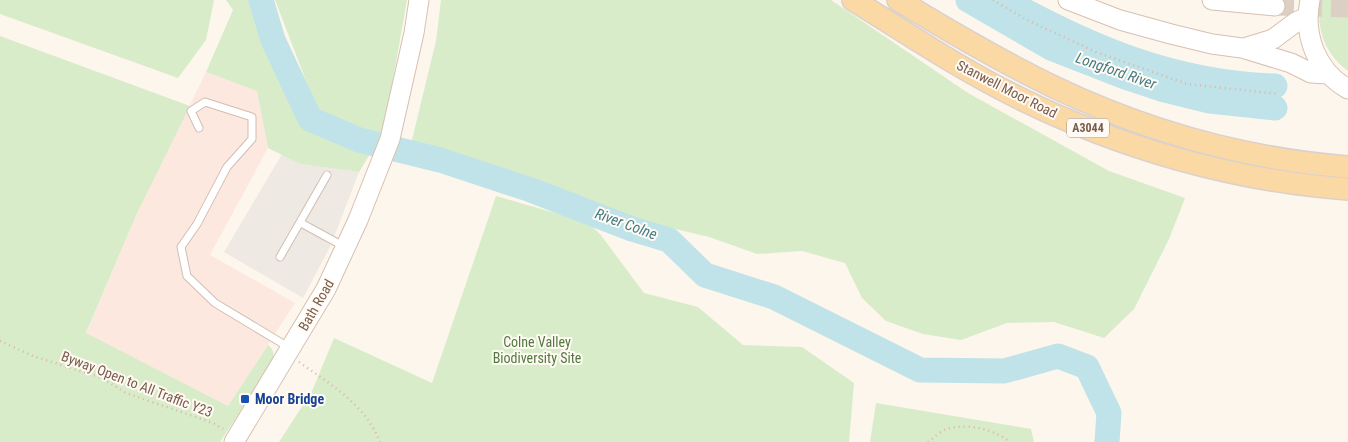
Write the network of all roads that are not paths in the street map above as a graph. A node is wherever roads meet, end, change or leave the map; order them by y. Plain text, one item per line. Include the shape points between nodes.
1 (419, 0) edge
2 (853, 0) edge
3 (898, 0) edge
4 (1068, 0) edge
5 (1212, 0) edge
6 (1275, 6) tunnel mouth
7 (1307, 7) edge
8 (1242, 48) junction
9 (1328, 74) junction
10 (1348, 89) edge
11 (199, 128) dead end
12 (1348, 167) edge
13 (327, 175) dead end
14 (1348, 189) edge
15 (301, 223) junction
16 (346, 248) junction
17 (280, 257) dead end
18 (289, 352) junction
19 (235, 440) edge

1 - 16 street, Bath Road via 390,139
2 - 14 main road, Stanwell Moor Road / A3044 via 1008,92 1096,132 1224,170
3 - 12 main road, Stanwell Moor Road / A3044 via 1031,76 1134,120 1214,145 1269,157
4 - 8 street via 1120,20 1212,44
5 - 6 street
7 - 8 street via 1296,22 1273,39
7 - 9 street via 1309,38 1316,57
8 - 9 street via 1292,63 1311,73
9 - 10 street
11 - 18 lane via 191,111 205,102 252,117 252,138 227,166 197,224 181,247 187,276 215,303
13 - 15 lane
15 - 16 lane
15 - 17 lane
16 - 18 street, Bath Road
18 - 19 street, Bath Road

